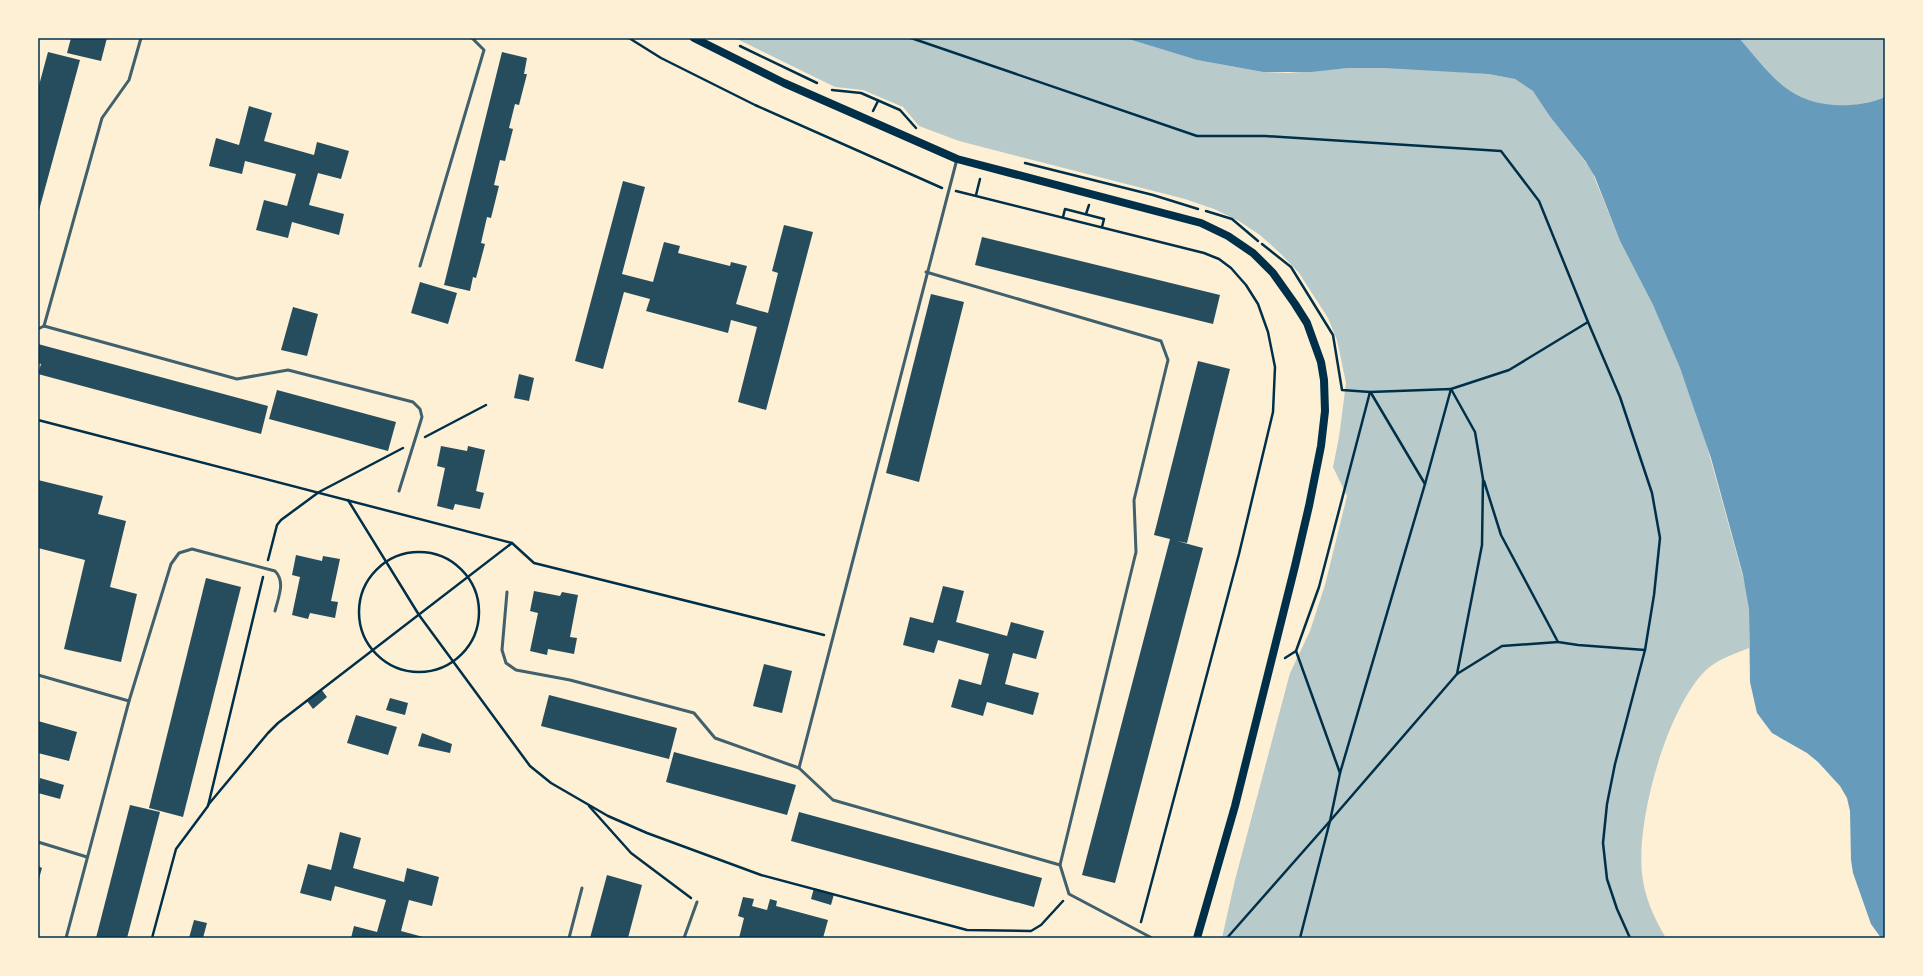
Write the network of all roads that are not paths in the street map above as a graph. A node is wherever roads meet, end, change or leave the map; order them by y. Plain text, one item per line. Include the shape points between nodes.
1 (141, 38) edge
2 (472, 38) edge
3 (694, 38) edge
4 (957, 159) junction
5 (420, 266) dead end
6 (926, 272) junction
7 (44, 326) junction
8 (38, 329) edge
9 (399, 491) dead end
10 (507, 592) dead end
11 (275, 611) dead end
12 (38, 675) edge
13 (129, 701) junction
14 (799, 768) junction
15 (38, 842) edge
16 (87, 857) junction
17 (1060, 865) junction
18 (582, 888) dead end
19 (697, 902) road end
20 (66, 938) edge
21 (569, 938) edge
22 (684, 938) edge
23 (1152, 938) edge
24 (1196, 938) edge

1 - 7 lane via 129,80 102,118
2 - 5 lane via 484,50
3 - 4 main road via 784,83
4 - 6 lane
4 - 24 main road via 1201,223 1228,236 1253,253 1273,273 1307,323 1315,343 1324,380 1325,411 1309,506 1235,806
6 - 14 lane
6 - 17 lane via 1161,341 1168,360 1134,500 1136,552
7 - 8 lane
7 - 9 lane via 237,379 288,370 413,402 420,409 422,417
10 - 14 lane via 502,650 506,663 516,670 570,680 694,713 715,738
11 - 13 lane via 281,582 275,571 192,549 179,553 171,564
12 - 13 lane
13 - 16 lane
14 - 17 lane via 833,800
15 - 16 lane
16 - 20 lane
17 - 23 lane via 1069,894
18 - 21 lane
19 - 22 lane

